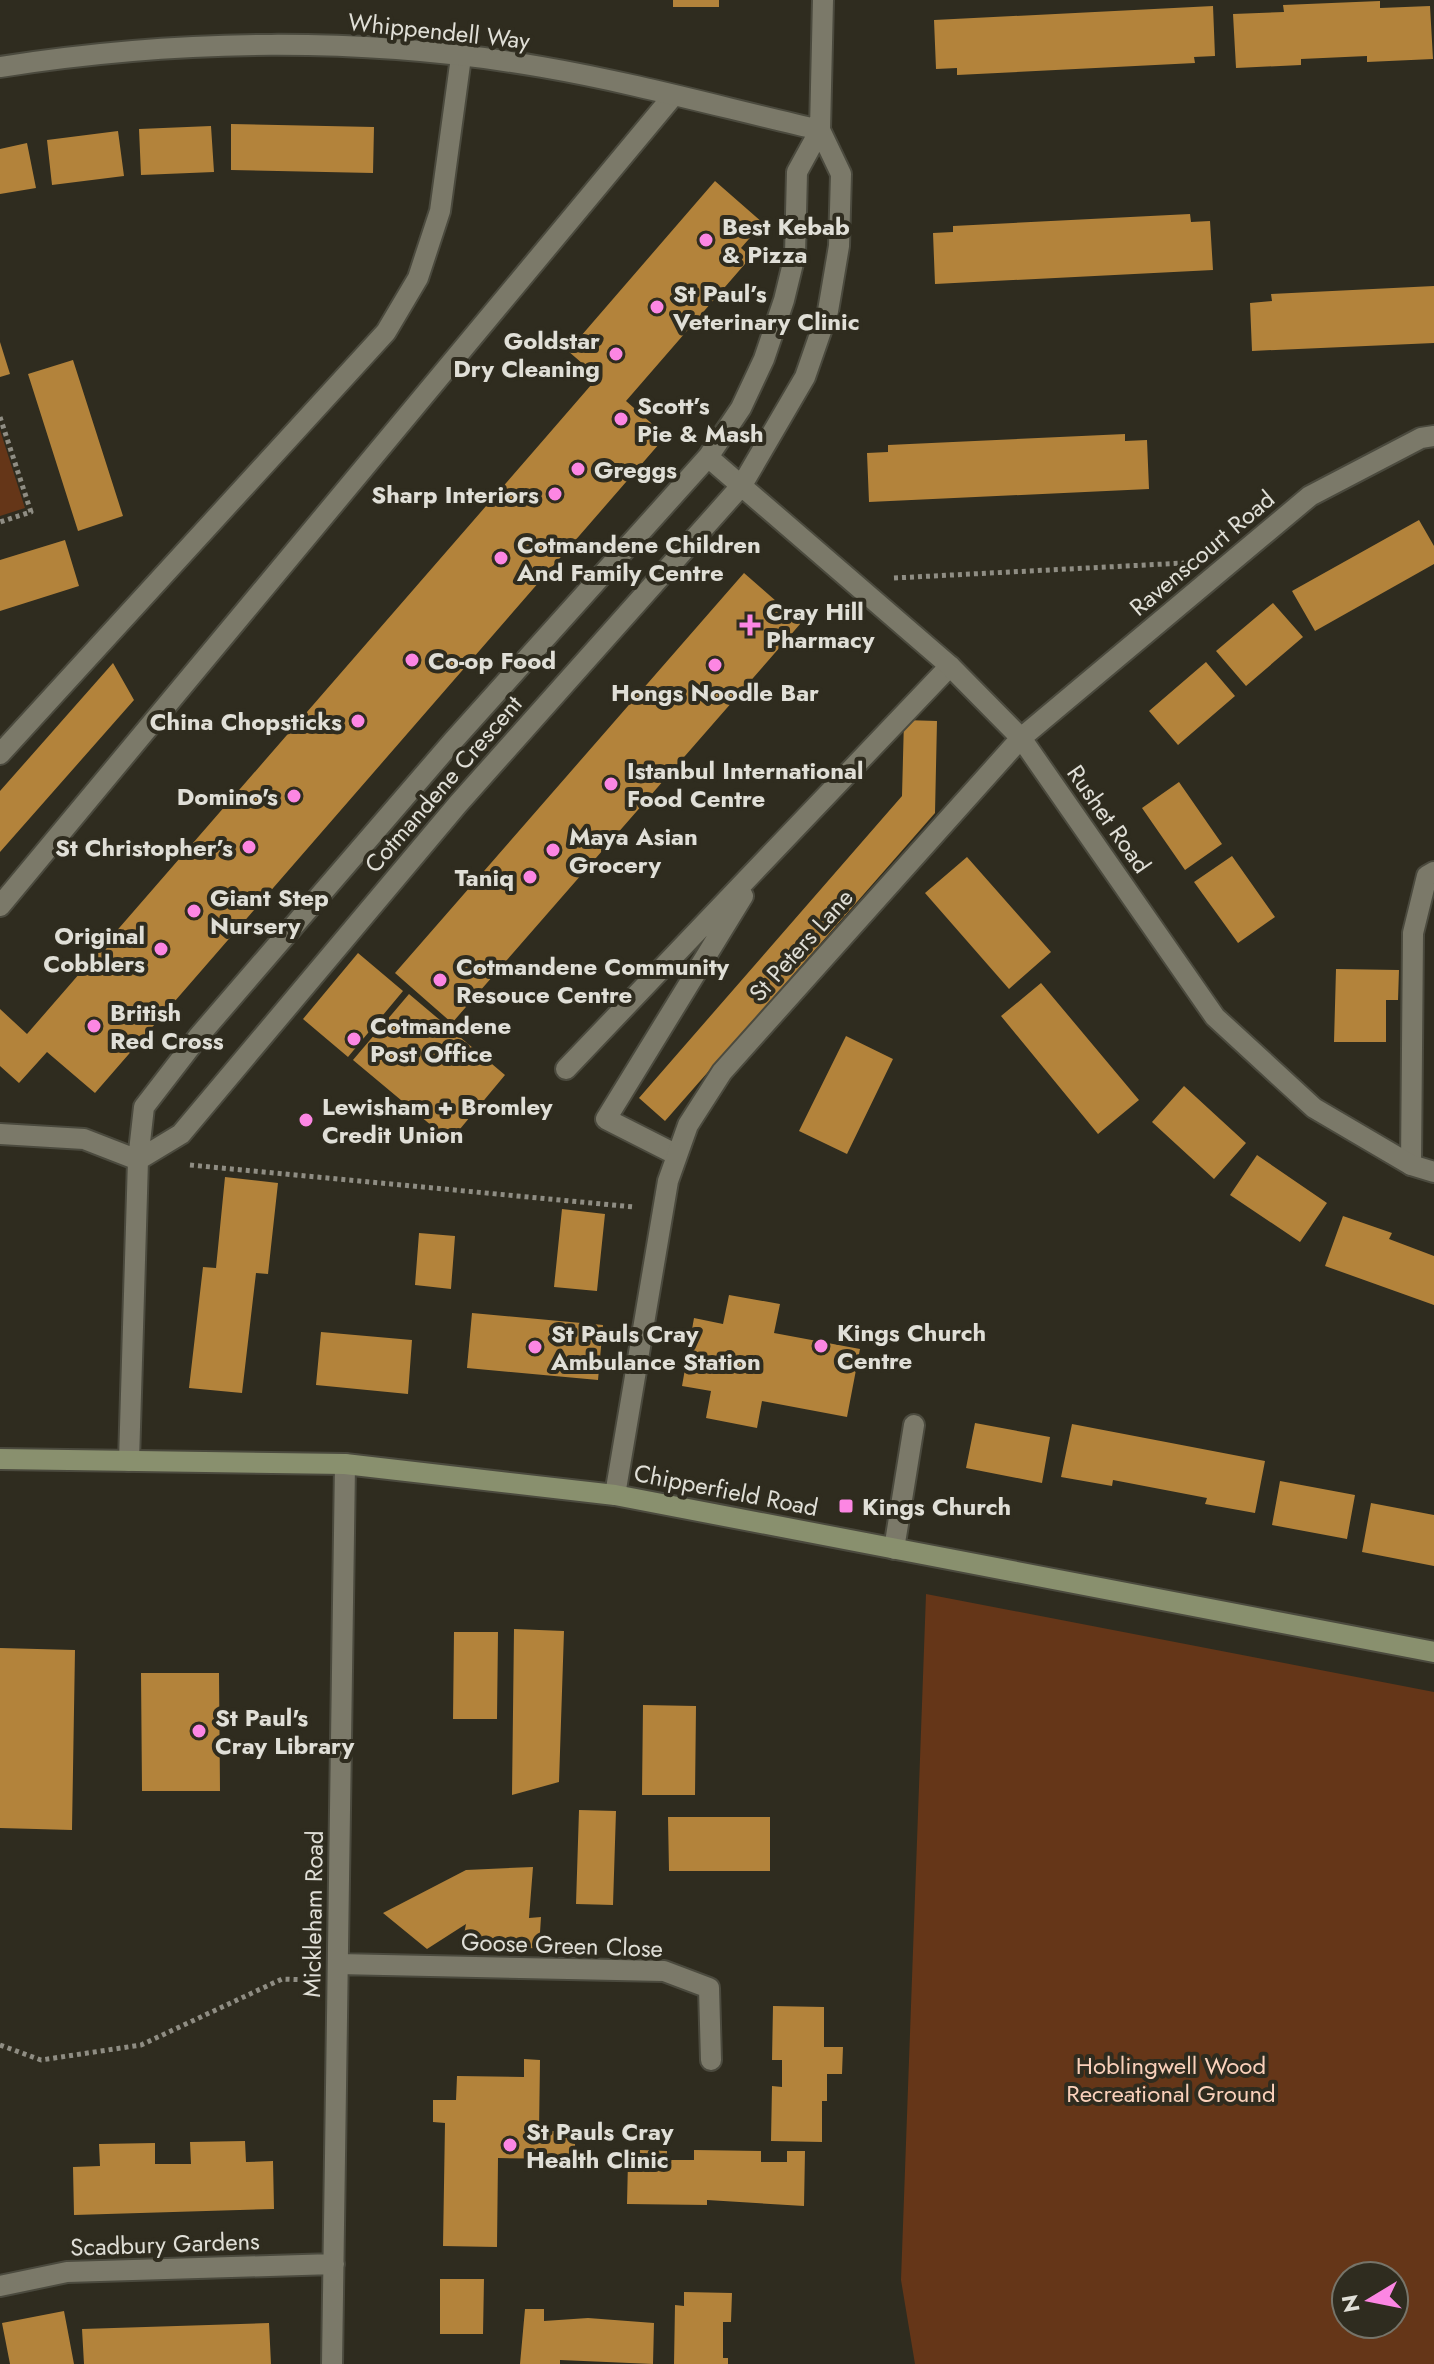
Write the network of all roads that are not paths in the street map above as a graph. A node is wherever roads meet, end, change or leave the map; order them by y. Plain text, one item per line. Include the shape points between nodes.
1 (823, 0) edge
2 (461, 57) junction
3 (0, 67) edge
4 (673, 96) junction
5 (820, 130) junction
6 (1434, 436) edge
7 (708, 457) junction
8 (742, 485) junction
9 (950, 666) junction
10 (1021, 738) junction
11 (0, 754) edge
12 (764, 861) junction
13 (1434, 872) edge
14 (0, 906) edge
15 (566, 1069) dead end
16 (0, 1134) edge
17 (675, 1154) junction
18 (138, 1160) junction
19 (1411, 1165) junction
20 (1434, 1172) edge
21 (914, 1425) dead end
22 (0, 1459) edge
23 (129, 1461) junction
24 (345, 1464) junction
25 (615, 1495) junction
26 (894, 1549) junction
27 (1434, 1652) edge
28 (338, 1972) junction
29 (711, 2060) dead end
30 (334, 2264) junction
31 (0, 2286) edge
32 (332, 2364) edge

1 - 5 street
2 - 3 street, Whippendell Way via 241,45 147,49
2 - 4 street, Whippendell Way via 542,67
2 - 11 street via 440,211 418,278 386,332
4 - 5 street, Whippendell Way
4 - 14 street
5 - 7 street, Cotmandene Crescent via 797,172 796,244 764,359 741,408
5 - 8 street, Cotmandene Crescent via 841,174 839,246 828,311 805,377
6 - 10 street, Ravenscourt Road via 1310,496
7 - 8 street, Rushet Road
7 - 18 street, Cotmandene Crescent via 198,1037 144,1107
8 - 9 street, Rushet Road
8 - 18 street, Cotmandene Crescent via 458,804 181,1134
9 - 10 street, Rushet Road
9 - 12 street
10 - 17 street, St Peters Lane via 722,1072
10 - 19 street, Rushet Road via 1215,1017 1314,1108
12 - 15 street
12 - 17 street via 606,1119
13 - 19 street via 1427,876 1413,933
16 - 18 street via 84,1139
17 - 25 street, St Peters Lane
18 - 23 street, Cotmandene Crescent
19 - 20 street, Rushet Road
21 - 26 street
22 - 23 street, Chipperfield Road
23 - 24 street, Chipperfield Road
24 - 25 street, Chipperfield Road
24 - 28 street, Mickleham Road
25 - 26 street, Chipperfield Road
26 - 27 street, Chipperfield Road
28 - 29 street, Goose Green Close via 664,1971 709,1988
28 - 30 street, Mickleham Road
30 - 31 street, Scadbury Gardens via 67,2272
30 - 32 street, Mickleham Road

